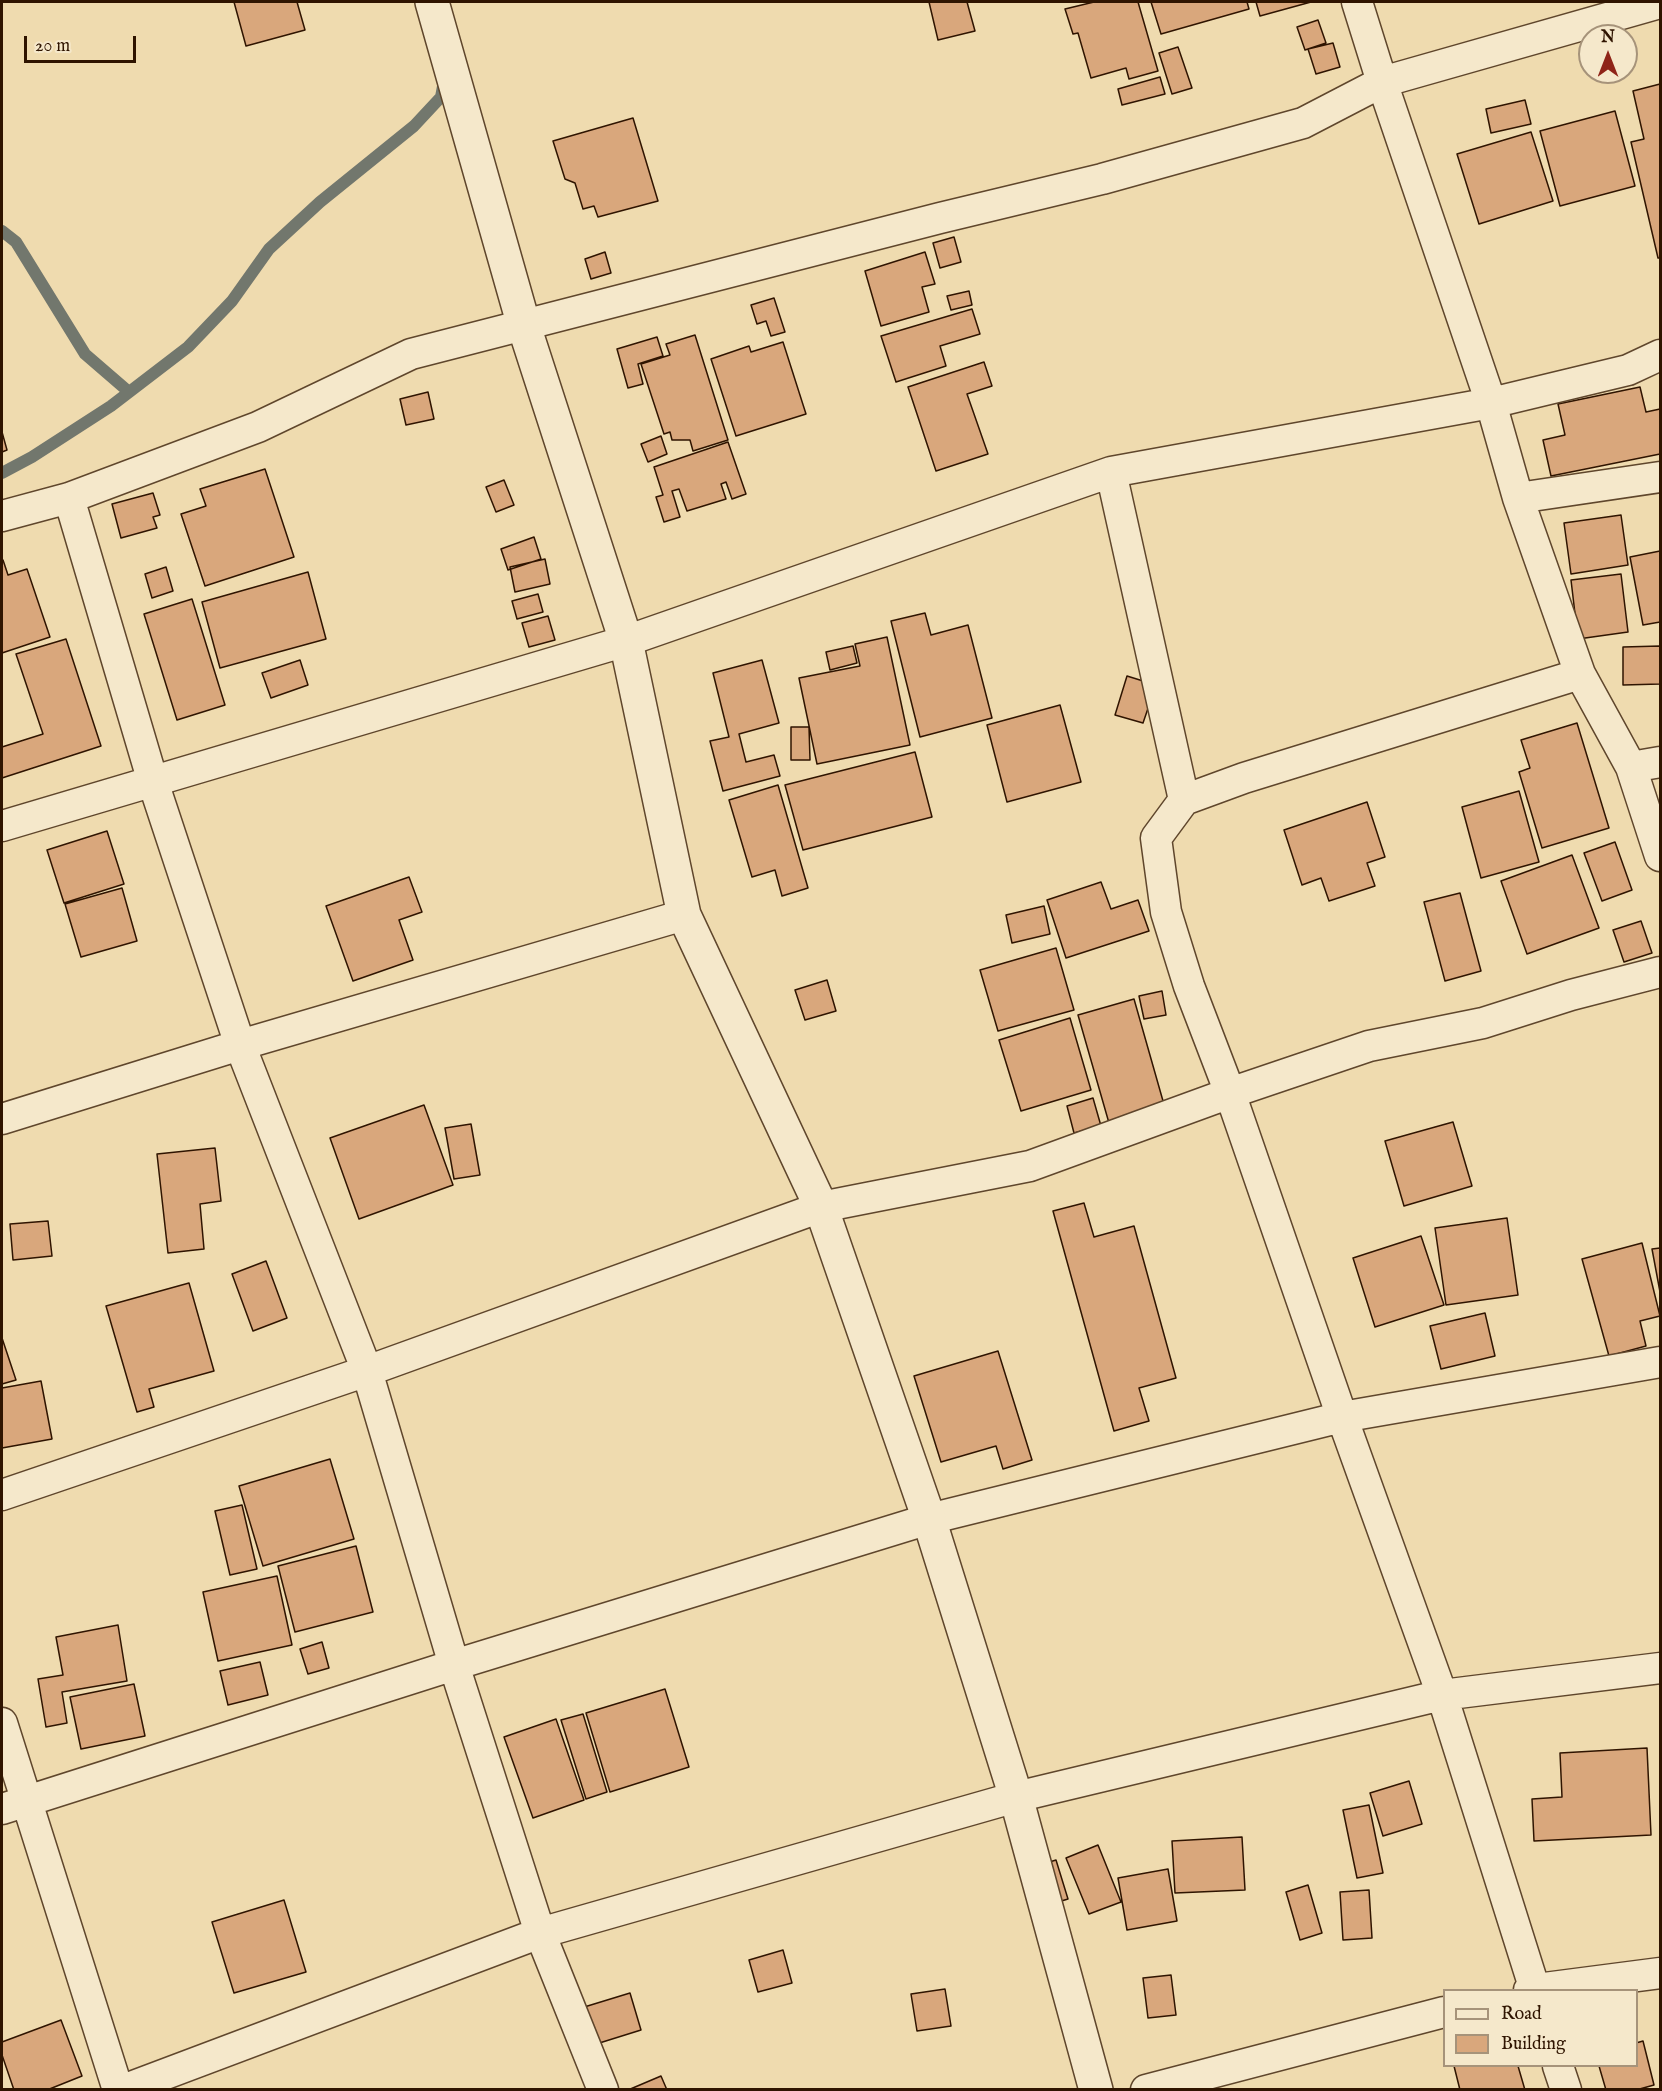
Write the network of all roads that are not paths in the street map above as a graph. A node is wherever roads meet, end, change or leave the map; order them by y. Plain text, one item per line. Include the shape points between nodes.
1 (432, 2) edge
2 (1357, 2) edge
3 (1660, 3) edge
4 (1382, 82) junction
5 (524, 326) junction
6 (1660, 355) edge
7 (1491, 403) junction
8 (1111, 472) junction
9 (1660, 477) edge
10 (69, 498) junction
11 (1518, 498) junction
12 (2, 516) edge
13 (626, 641) junction
14 (1580, 674) junction
15 (1660, 762) edge
16 (1631, 767) junction
17 (153, 782) junction
18 (1184, 800) junction
19 (2, 825) edge
20 (1660, 856) edge
21 (684, 915) junction
22 (1660, 972) edge
23 (240, 1045) junction
24 (1230, 1093) junction
25 (2, 1119) edge
26 (820, 1207) junction
27 (1660, 1362) edge
28 (367, 1371) junction
29 (1342, 1418) junction
30 (2, 1495) edge
31 (929, 1519) junction
32 (454, 1665) junction
33 (1660, 1668) edge
34 (1442, 1695) junction
35 (2, 1723) edge
36 (1016, 1797) junction
37 (13, 1805) edge
38 (540, 1933) junction
39 (1660, 1973) edge
40 (1533, 1989) edge
41 (1540, 1989) edge
42 (1443, 2012) edge
43 (1558, 2067) edge
44 (117, 2090) edge
45 (123, 2090) edge
46 (603, 2090) edge
47 (1096, 2090) edge
48 (1146, 2090) edge
49 (1566, 2090) edge

1 - 5 street
2 - 4 street
3 - 4 street
4 - 5 street via 1303,123 1102,179
4 - 7 street
5 - 10 street via 411,354 258,427
5 - 13 street
6 - 7 street via 1628,370
7 - 8 street
7 - 11 street
8 - 13 street
8 - 18 street
9 - 11 street
10 - 12 street
10 - 17 street
11 - 14 street
13 - 17 street
13 - 21 street
14 - 16 street
14 - 18 street
15 - 16 street
16 - 20 street
17 - 19 street
17 - 23 street
18 - 24 street via 1156,838 1166,912
21 - 23 street
21 - 26 street
22 - 24 street via 1571,994 1483,1023 1369,1046
23 - 25 street
23 - 28 street
24 - 26 street via 1030,1166
24 - 29 street
26 - 28 street
26 - 31 street
27 - 29 street
28 - 30 street
28 - 32 street
29 - 31 street
29 - 34 street
31 - 32 street
31 - 36 street
32 - 37 street
32 - 38 street
33 - 34 street
34 - 36 street
34 - 40 street
35 - 37 street
36 - 38 street
36 - 47 street
37 - 44 street
38 - 45 street
38 - 46 street
39 - 41 street
42 - 48 street
43 - 49 street

